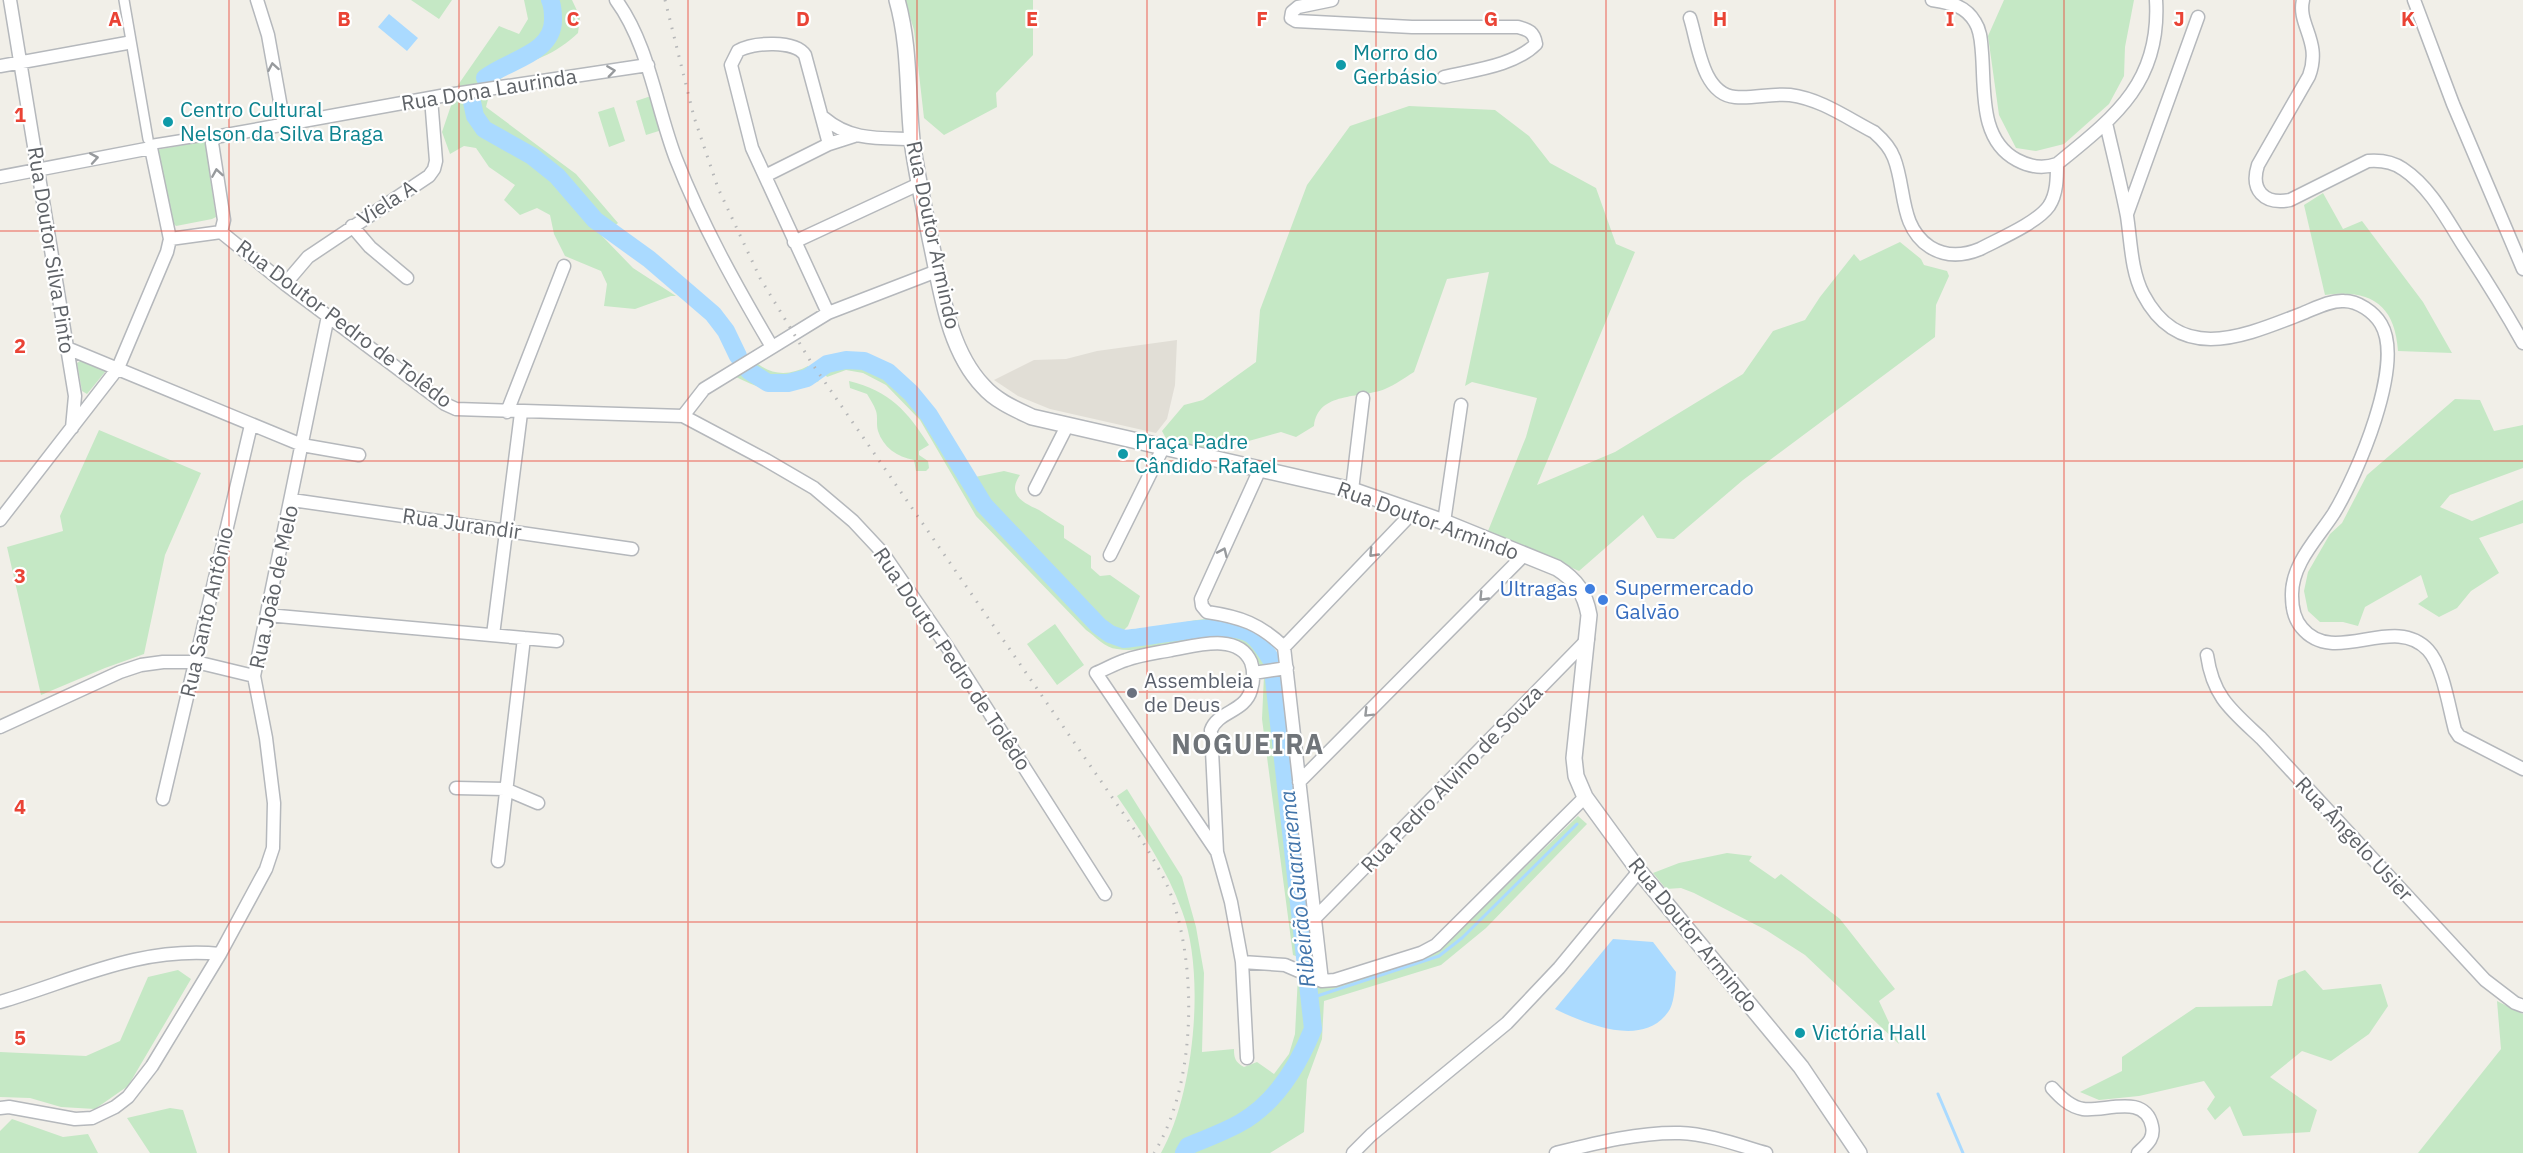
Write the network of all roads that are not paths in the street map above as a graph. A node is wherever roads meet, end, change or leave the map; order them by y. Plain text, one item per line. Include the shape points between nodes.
1 (9, 0) edge
2 (124, 0) edge
3 (257, 0) edge
4 (616, 0) edge
5 (897, 0) edge
6 (1332, 0) edge
7 (1932, 0) edge
8 (2156, 0) edge
9 (2303, 0) edge
10 (2414, 0) edge
11 (2198, 17) dead end
12 (1690, 18) dead end
13 (128, 43) dead end
14 (20, 62) junction
15 (648, 65) junction
16 (0, 66) edge
17 (1444, 77) dead end
18 (431, 98) junction
19 (824, 118) junction
20 (2106, 123) junction
21 (284, 124) junction
22 (204, 136) dead end
23 (854, 136) junction
24 (912, 140) junction
25 (151, 144) junction
26 (829, 144) junction
27 (2052, 166) junction
28 (38, 168) junction
29 (0, 177) edge
30 (765, 177) junction
31 (919, 184) junction
32 (2126, 215) junction
33 (223, 226) junction
34 (352, 226) junction
35 (170, 239) junction
36 (794, 242) junction
37 (564, 266) dead end
38 (2523, 269) edge
39 (937, 271) junction
40 (407, 278) dead end
41 (285, 284) junction
42 (828, 313) junction
43 (328, 316) junction
44 (2523, 343) edge
45 (67, 348) junction
46 (766, 351) junction
47 (118, 368) junction
48 (75, 396) junction
49 (1363, 398) dead end
50 (92, 402) junction
51 (1461, 405) dead end
52 (507, 412) junction
53 (521, 413) junction
54 (683, 416) junction
55 (251, 425) junction
56 (1067, 426) junction
57 (72, 428) junction
58 (302, 445) junction
59 (1163, 448) junction
60 (359, 455) dead end
61 (1260, 469) junction
62 (1035, 489) dead end
63 (1352, 490) junction
64 (292, 500) junction
65 (1414, 511) junction
66 (0, 520) edge
67 (1444, 522) junction
68 (506, 530) junction
69 (632, 549) dead end
70 (1110, 555) dead end
71 (1524, 555) junction
72 (267, 615) junction
73 (493, 635) junction
74 (524, 638) junction
75 (1588, 639) junction
76 (557, 641) dead end
77 (1284, 647) junction
78 (2207, 655) dead end
79 (196, 662) junction
80 (1284, 669) junction
81 (1256, 672) junction
82 (254, 676) junction
83 (0, 727) edge
84 (2523, 769) edge
85 (1299, 782) junction
86 (456, 788) dead end
87 (505, 789) junction
88 (1585, 797) junction
89 (163, 799) dead end
90 (538, 803) dead end
91 (1217, 852) junction
92 (498, 861) dead end
93 (1639, 871) junction
94 (1105, 894) dead end
95 (1315, 918) junction
96 (220, 954) junction
97 (1242, 962) junction
98 (1318, 979) junction
99 (0, 1002) edge
100 (2523, 1006) edge
101 (1247, 1058) dead end
102 (2052, 1088) dead end
103 (0, 1108) edge
104 (1353, 1153) edge
105 (1556, 1153) edge
106 (1766, 1153) edge
107 (1859, 1153) edge
108 (2138, 1153) edge

1 - 14 street, Rua Doutor Silva Pinto
2 - 25 street
21 -> 3 street via 268,35
4 - 15 street
5 - 24 street, Rua Doutor Armindo via 907,46
6 - 17 street via 1298,7 1291,18 1412,27 1518,27 1534,36 1536,44 1528,52
7 - 27 street via 1956,4 1966,11 1979,31 1986,115 1995,139 2011,157 2029,165
8 - 20 street via 2155,42 2149,64 2124,104
9 - 44 street via 2301,9 2314,52 2313,66 2258,165 2256,186 2271,201 2279,202 2368,161 2379,160 2402,168 2442,212
10 - 38 street
11 - 32 street
12 - 27 street via 1710,82 1723,95 1790,95 1816,102 1882,139 1894,159 1909,222 1924,243 1940,252 1957,255 1980,249 2044,212 2057,181
13 - 14 street
14 - 16 street
14 - 28 street, Rua Doutor Silva Pinto
18 -> 15 street, Rua Dona Laurinda
15 - 46 street via 675,157
18 - 21 street, Rua Dona Laurinda
18 - 34 street, Viela A via 434,169
19 - 23 street
19 - 26 street
19 - 30 street via 802,50 789,45 754,45 738,51 731,65 745,126
20 - 27 street
20 - 32 street
33 -> 21 street, Rua Dona Laurinda via 212,143 215,137
22 - 25 street
23 - 24 street
23 - 26 street
24 - 31 street, Rua Doutor Armindo
28 -> 25 street
25 - 35 street
26 - 30 street
28 - 29 street
28 - 45 street, Rua Doutor Silva Pinto
30 - 36 street
31 - 36 street
31 - 39 street, Rua Doutor Armindo
32 - 84 street via 2142,292 2161,319 2185,334 2200,339 2233,338 2326,304 2345,301 2360,305 2380,322 2389,348 2383,393 2351,482 2294,578 2293,612 2307,634 2326,643 2389,636 2410,638 2421,644 2435,658 2459,736
33 - 35 street
33 - 41 street, Rua Doutor Pedro de Tolêdo
34 - 40 street
34 - 41 street, Viela A via 308,257
35 - 47 street
36 - 42 street
37 - 52 street
39 - 42 street
39 - 56 street, Rua Doutor Armindo via 956,342 982,385 1012,408
41 - 43 street, Rua Doutor Pedro de Tolêdo
42 - 46 street
43 - 52 street, Rua Doutor Pedro de Tolêdo via 445,404 456,409
43 - 58 street, Rua João de Melo
45 - 47 street
45 - 48 street, Rua Doutor Silva Pinto
46 - 54 street via 704,389
47 - 50 street
47 - 55 street
48 - 50 street via 82,402
48 - 57 street, Rua Doutor Silva Pinto
49 - 63 street
50 - 57 street
51 - 67 street
52 - 53 street, Rua Doutor Pedro de Tolêdo
53 - 54 street, Rua Doutor Pedro de Tolêdo
53 - 68 street
54 - 94 street, Rua Doutor Pedro de Tolêdo via 814,488 854,521 882,552
55 - 58 street
55 - 79 street, Rua Santo Antônio
56 - 59 street, Rua Doutor Armindo
56 - 62 street
57 - 66 street
58 - 60 street
58 - 64 street, Rua João de Melo
59 - 61 street, Rua Doutor Armindo
59 - 70 street
61 - 63 street, Rua Doutor Armindo
77 -> 61 street via 1258,625 1207,612 1202,606
63 - 65 street, Rua Doutor Armindo
64 - 68 street, Rua Jurandir
64 - 72 street, Rua João de Melo
65 - 67 street, Rua Doutor Armindo
65 -> 77 street
67 - 71 street, Rua Doutor Armindo
68 - 69 street, Rua Jurandir
68 - 73 street
71 - 75 street, Rua Doutor Armindo via 1557,568 1579,587 1589,615
71 -> 85 street
72 - 73 street
72 - 82 street, Rua João de Melo
73 - 74 street
74 - 76 street
74 - 87 street
75 - 88 street, Rua Doutor Armindo via 1574,758
75 - 95 street, Rua Pedro Alvino de Souza
77 - 80 street
78 - 100 street, Rua Ângelo Usier via 2215,689 2226,703 2485,980
79 - 82 street
79 - 83 street via 163,662 120,672
79 - 89 street, Rua Santo Antônio
80 - 81 street
80 - 85 street
81 - 91 street via 1248,699 1215,722 1211,730
81 - 91 street via 1245,652 1225,644 1204,644 1126,660 1096,673
82 - 96 street, Rua João de Melo via 272,792 273,848 266,869
85 - 95 street
86 - 87 street
87 - 90 street
87 - 92 street
88 - 93 street, Rua Doutor Armindo
88 - 98 street via 1436,945 1335,980
91 - 97 street
93 - 104 street via 1559,968 1507,1023
93 - 107 street, Rua Doutor Armindo via 1801,1068
95 - 98 street
96 - 99 street via 181,952 124,960
96 - 103 street, Rua João de Melo via 142,1079 115,1107 92,1118 75,1119
97 - 98 street via 1285,965
97 - 101 street
102 - 108 street via 2063,1100 2080,1108 2140,1108 2151,1118 2153,1130 2150,1141
105 - 106 street via 1648,1134 1682,1133

